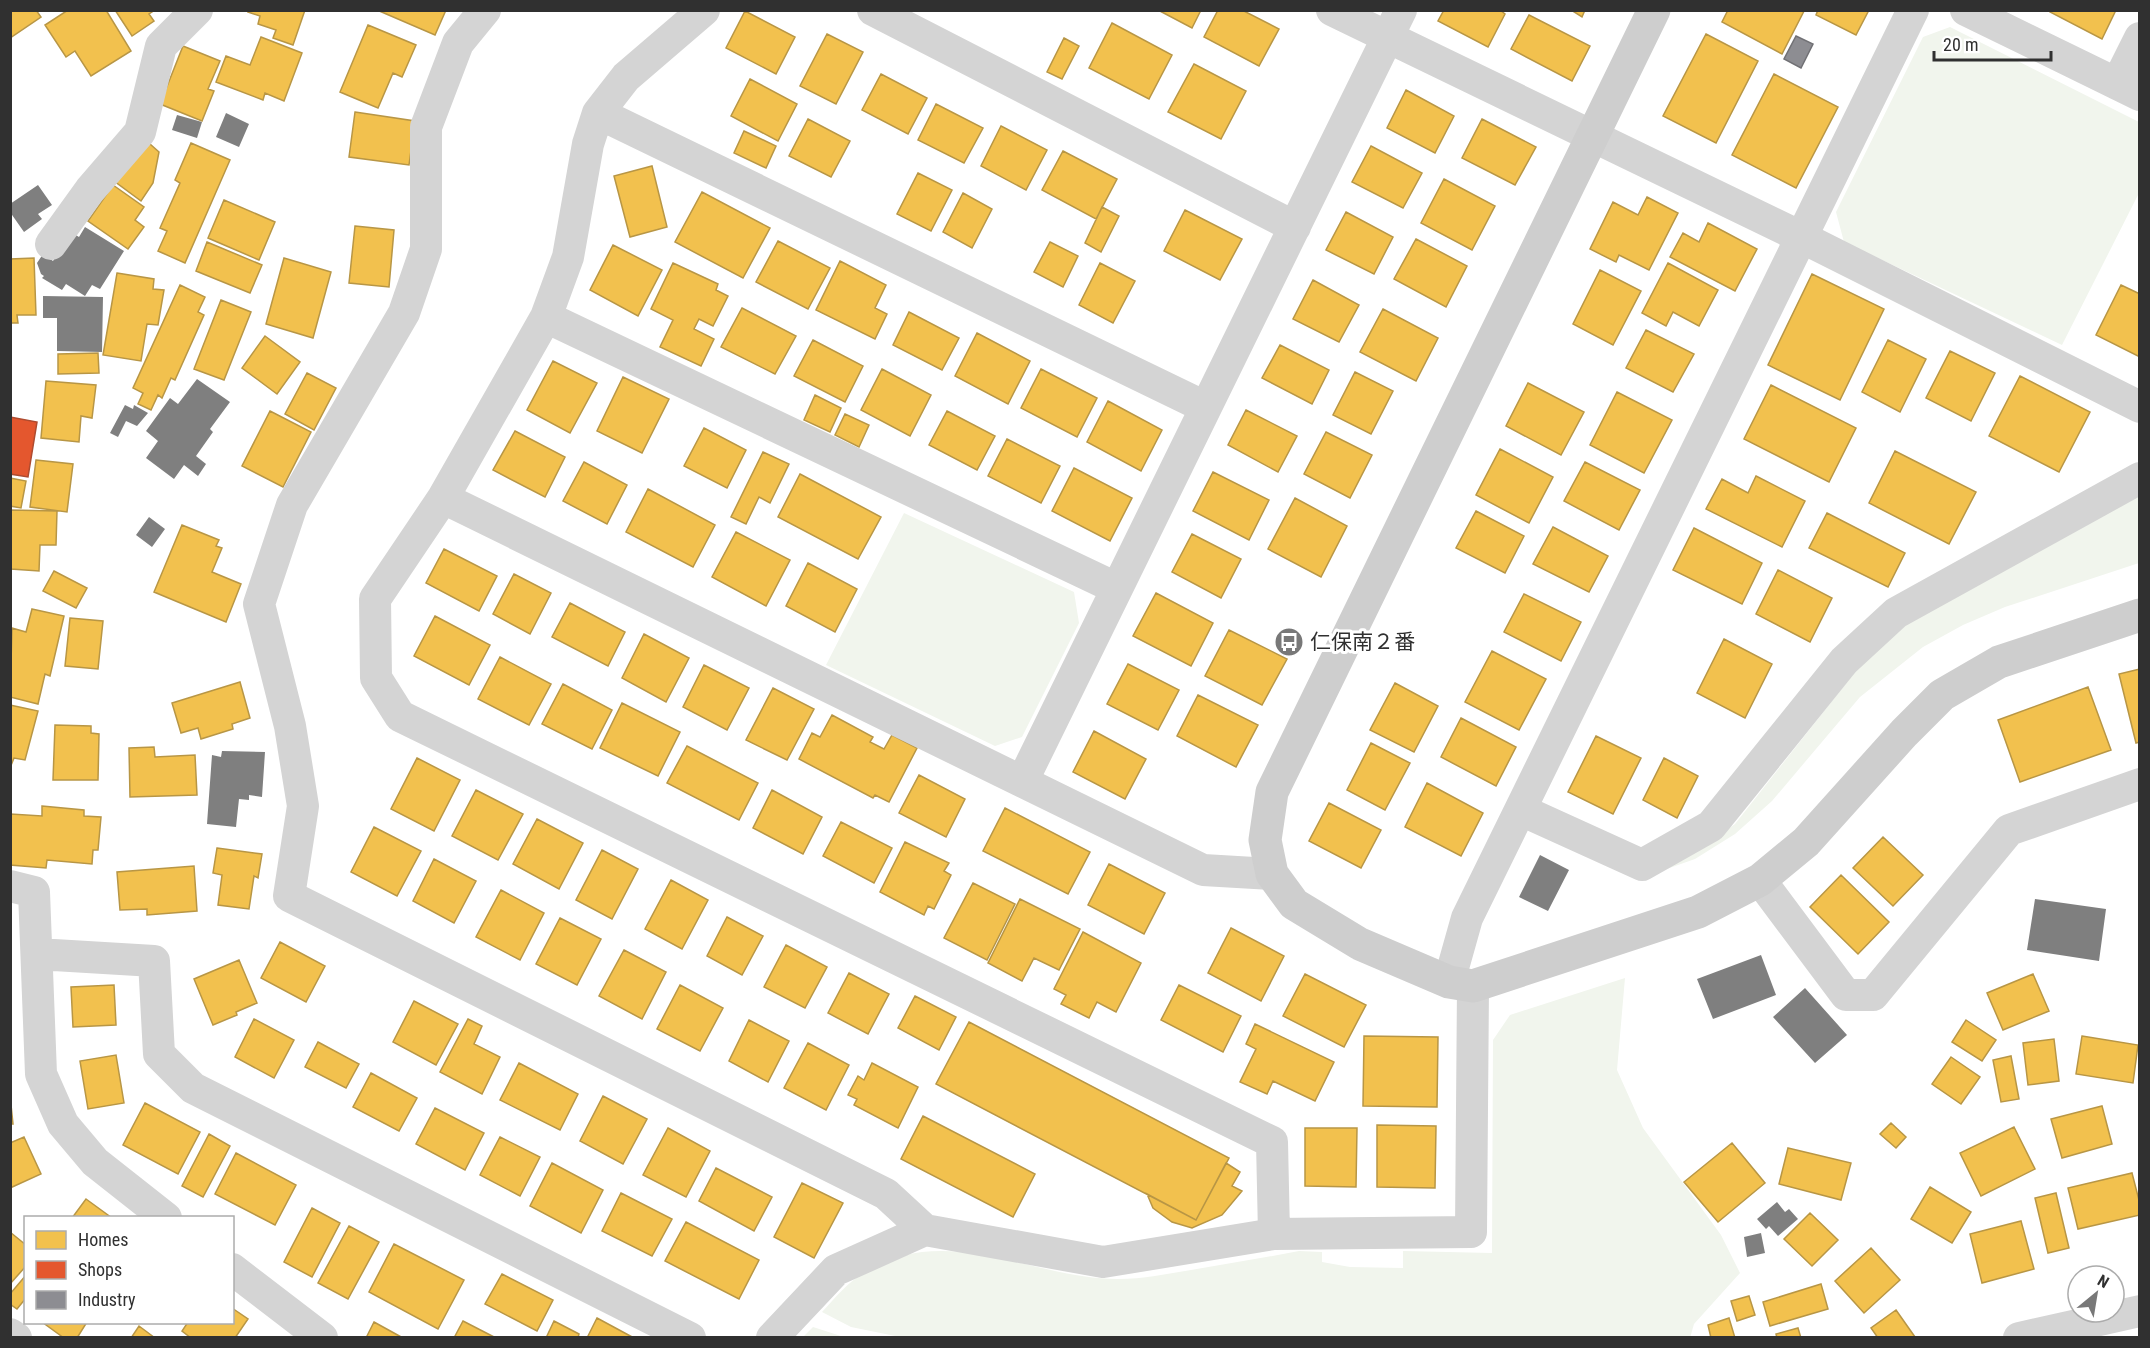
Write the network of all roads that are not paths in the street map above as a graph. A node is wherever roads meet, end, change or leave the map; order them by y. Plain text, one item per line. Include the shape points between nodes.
1 (197, 10) edge
2 (484, 10) edge
3 (704, 10) edge
4 (873, 10) edge
5 (1332, 10) edge
6 (1401, 10) edge
7 (1654, 10) edge
8 (1913, 10) edge
9 (1966, 10) edge
10 (2139, 38) edge
11 (1387, 39) junction
12 (2128, 90) edge
13 (598, 113) junction
14 (1592, 136) junction
15 (1295, 227) junction
16 (1801, 237) junction
17 (51, 244) dead end
18 (546, 317) junction
19 (1205, 407) junction
20 (2139, 407) edge
21 (2139, 478) edge
22 (442, 498) junction
23 (1116, 588) junction
24 (2139, 615) edge
25 (1023, 780) junction
26 (2139, 784) edge
27 (1521, 810) junction
28 (1272, 874) junction
29 (1760, 880) junction
30 (10, 886) edge
31 (37, 954) junction
32 (1461, 984) junction
33 (163, 1216) edge
34 (926, 1230) junction
35 (1274, 1234) junction
36 (234, 1271) edge
37 (2139, 1311) edge
38 (10, 1334) edge
39 (15, 1338) edge
40 (322, 1338) edge
41 (690, 1338) edge
42 (772, 1338) edge
43 (2019, 1338) edge

1 - 17 street via 161,46 140,132 90,190
2 - 34 street via 458,43 426,127 426,249 404,313 292,506 259,604 290,726 303,806 290,896 886,1194
3 - 13 street via 626,77
4 - 15 street
5 - 11 street
6 - 11 street
7 - 14 street
8 - 16 street
9 - 12 street
10 - 12 street
11 - 14 street
11 - 15 street
13 - 18 street via 588,144 568,257
13 - 19 street
14 - 16 street
14 - 28 street via 1272,792 1265,840
15 - 19 street
16 - 20 street
16 - 27 street
18 - 22 street
18 - 23 street
19 - 23 street
21 - 27 street via 1896,613 1844,662 1711,826 1642,865
22 - 25 street
22 - 35 street via 375,599 376,678 400,716 1272,1142
23 - 25 street
24 - 29 street via 1999,662 1942,695 1806,842
25 - 28 street via 1203,870
26 - 29 street via 2008,830 1873,995 1846,995
27 - 32 street via 1467,918
28 - 32 street via 1294,904 1360,944
29 - 32 street via 1698,912
30 - 31 street via 34,892
31 - 33 street via 41,1074 63,1124 94,1162
31 - 41 street via 154,961 159,1054 193,1088
32 - 35 street via 1471,1232
34 - 35 street via 1103,1262
34 - 42 street via 836,1270
36 - 40 street
37 - 43 street
38 - 39 street

